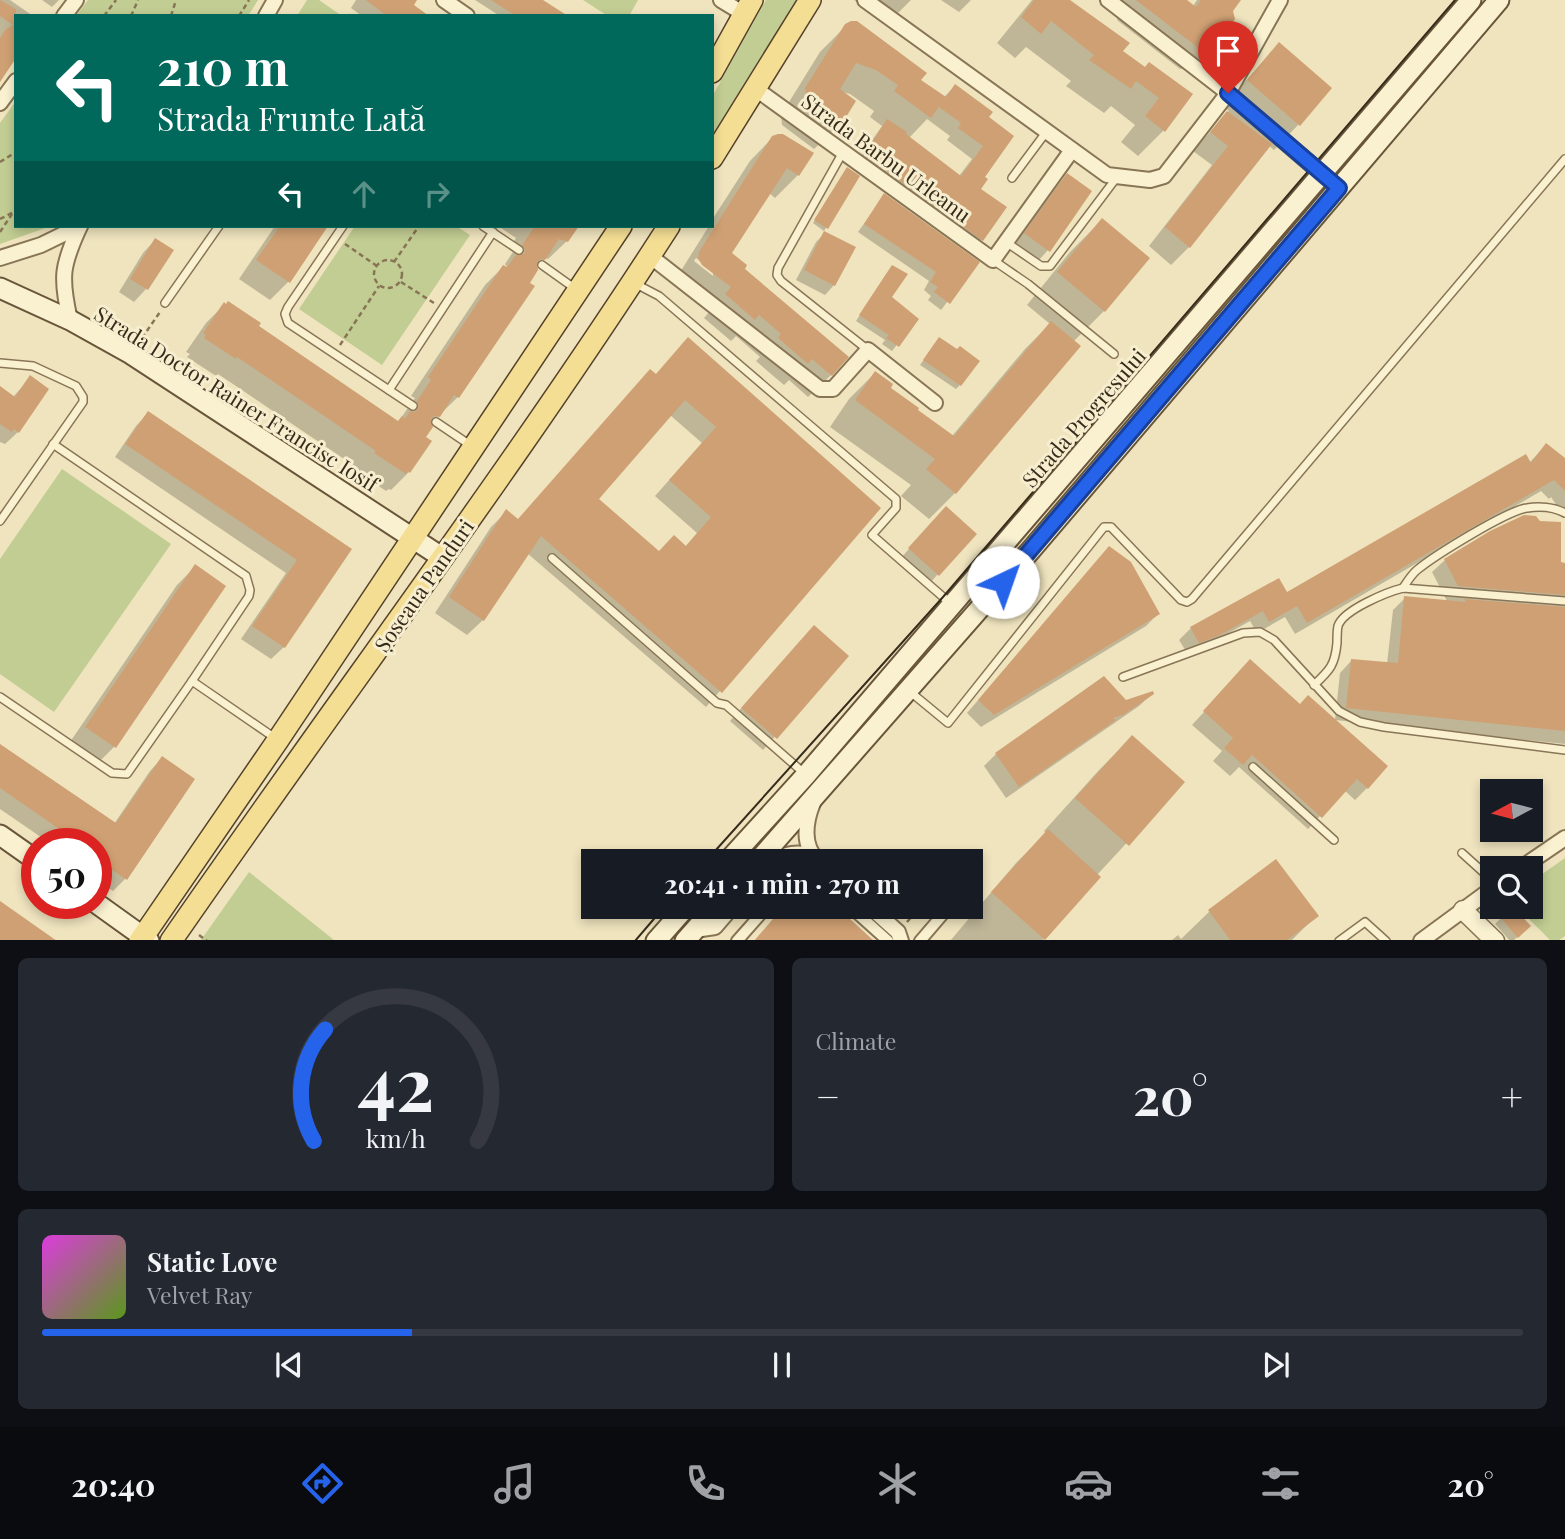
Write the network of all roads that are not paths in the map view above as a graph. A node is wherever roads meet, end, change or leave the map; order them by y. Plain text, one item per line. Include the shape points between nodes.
1 (444, 0) edge
2 (721, 0) edge
3 (810, 0) edge
4 (865, 0) edge
5 (1108, 0) edge
6 (1280, 0) edge
7 (1471, 0) edge
8 (1499, 0) edge
9 (748, 7) edge
10 (464, 14) edge
11 (714, 68) edge
12 (14, 84) edge
13 (757, 89) junction
14 (1228, 93) junction
15 (0, 103) edge
16 (1047, 130) junction
17 (1072, 150) junction
18 (843, 151) junction
19 (714, 156) edge
20 (1565, 159) edge
21 (1322, 174) junction
22 (1117, 177) junction
23 (1012, 178) dead end
24 (1339, 188) junction
25 (76, 228) edge
26 (79, 228) edge
27 (218, 228) edge
28 (342, 228) edge
29 (486, 228) edge
30 (620, 228) edge
31 (668, 228) edge
32 (493, 232) junction
33 (1006, 242) junction
34 (519, 250) dead end
35 (650, 256) junction
36 (0, 258) edge
37 (993, 260) junction
38 (542, 265) dead end
39 (632, 282) junction
40 (0, 288) edge
41 (578, 290) junction
42 (165, 303) road end
43 (70, 320) junction
44 (868, 350) junction
45 (1114, 354) dead end
46 (0, 363) edge
47 (388, 390) junction
48 (935, 403) dead end
49 (413, 407) dead end
50 (436, 422) dead end
51 (53, 444) junction
52 (473, 448) junction
53 (1565, 513) edge
54 (0, 521) edge
55 (414, 538) junction
56 (443, 558) junction
57 (552, 558) dead end
58 (1403, 588) junction
59 (1565, 601) edge
60 (952, 605) junction
61 (892, 675) junction
62 (1123, 677) dead end
63 (192, 681) junction
64 (1314, 685) junction
65 (907, 690) junction
66 (0, 697) edge
67 (278, 740) junction
68 (1565, 750) edge
69 (1253, 767) dead end
70 (806, 775) junction
71 (817, 796) junction
72 (0, 835) edge
73 (1565, 838) edge
74 (1334, 840) dead end
75 (739, 849) edge
76 (769, 849) edge
77 (810, 849) edge
78 (21, 850) edge
79 (1462, 853) dead end
80 (1539, 856) edge
81 (1480, 869) edge
82 (1480, 897) edge
83 (1463, 909) junction
84 (112, 915) edge
85 (675, 919) edge
86 (704, 919) edge
87 (722, 919) edge
88 (756, 919) edge
89 (864, 919) edge
90 (884, 919) edge
91 (939, 919) edge
92 (690, 935) edge
93 (144, 939) edge
94 (171, 940) edge
95 (656, 940) edge
96 (737, 940) edge
97 (888, 940) edge
98 (901, 940) edge
99 (920, 940) edge
100 (1339, 940) edge
101 (1386, 940) edge
102 (1421, 940) edge
103 (1495, 940) edge

1 - 10 street
2 - 9 street
3 - 13 main road
4 - 16 street
5 - 14 street
6 - 14 street
7 - 21 main road, Strada Progresului
8 - 24 main road
9 - 11 main road
12 - 15 street
13 - 18 street, Strada Barbu Urleanu
13 - 19 main road
14 - 21 street
14 - 22 street via 1164,176 1150,180
16 - 17 street
16 - 23 lane
17 - 22 street
17 - 33 street
18 - 37 street, Strada Barbu Urleanu
18 - 44 lane via 777,275
20 - 65 lane via 1192,599 1181,600 1111,527 1104,527 948,723
21 - 24 main road
21 - 60 main road, Strada Progresului
22 - 33 lane via 1050,266 1041,266
24 - 65 main road
25 - 36 street via 41,246
26 - 43 street via 64,267 63,291
27 - 42 lane
28 - 47 lane via 285,314 288,323
29 - 32 lane
30 - 41 main road, Șoseaua Panduri
31 - 35 main road, Șoseaua Panduri
32 - 34 lane
32 - 47 lane
33 - 37 street
35 - 39 main road, Șoseaua Panduri
35 - 44 street via 820,389 833,389
37 - 45 lane
38 - 41 lane
39 - 56 main road, Șoseaua Panduri
39 - 60 lane via 659,296 897,499 896,508 872,536
40 - 43 main road, Strada Doctor Rainer Francisc Iosif
41 - 52 main road, Șoseaua Panduri
43 - 55 main road, Strada Doctor Rainer Francisc Iosif via 131,354
44 - 48 street
46 - 51 lane via 33,366 81,390 83,401
47 - 49 lane
50 - 52 lane
51 - 54 lane
51 - 63 lane via 246,576 249,596
52 - 55 main road, Șoseaua Panduri
53 - 58 lane via 1545,507 1512,513 1414,572
55 - 56 main road, Strada Doctor Rainer Francisc Iosif
55 - 67 main road, Șoseaua Panduri
56 - 94 main road, Șoseaua Panduri
57 - 70 lane
58 - 59 lane
58 - 64 lane via 1344,615 1332,669
60 - 61 main road, Strada Progresului
61 - 65 main road
61 - 70 main road, Strada Progresului
62 - 64 lane via 1243,633 1260,632 1274,640
63 - 66 lane via 122,775 112,773
63 - 67 lane
64 - 68 lane via 1339,711 1360,722
65 - 71 main road
67 - 93 main road, Șoseaua Panduri
69 - 74 lane
70 - 75 main road, Strada Progresului
71 - 76 main road
71 - 77 street via 808,816
72 - 78 main road
73 - 80 street
79 - 81 lane
82 - 83 street
83 - 102 street
83 - 103 street
84 - 93 main road
85 - 95 main road
86 - 92 main road
87 - 92 street via 715,927
88 - 96 street
89 - 97 street
90 - 98 street
91 - 99 street
100 - 101 lane via 1365,922

